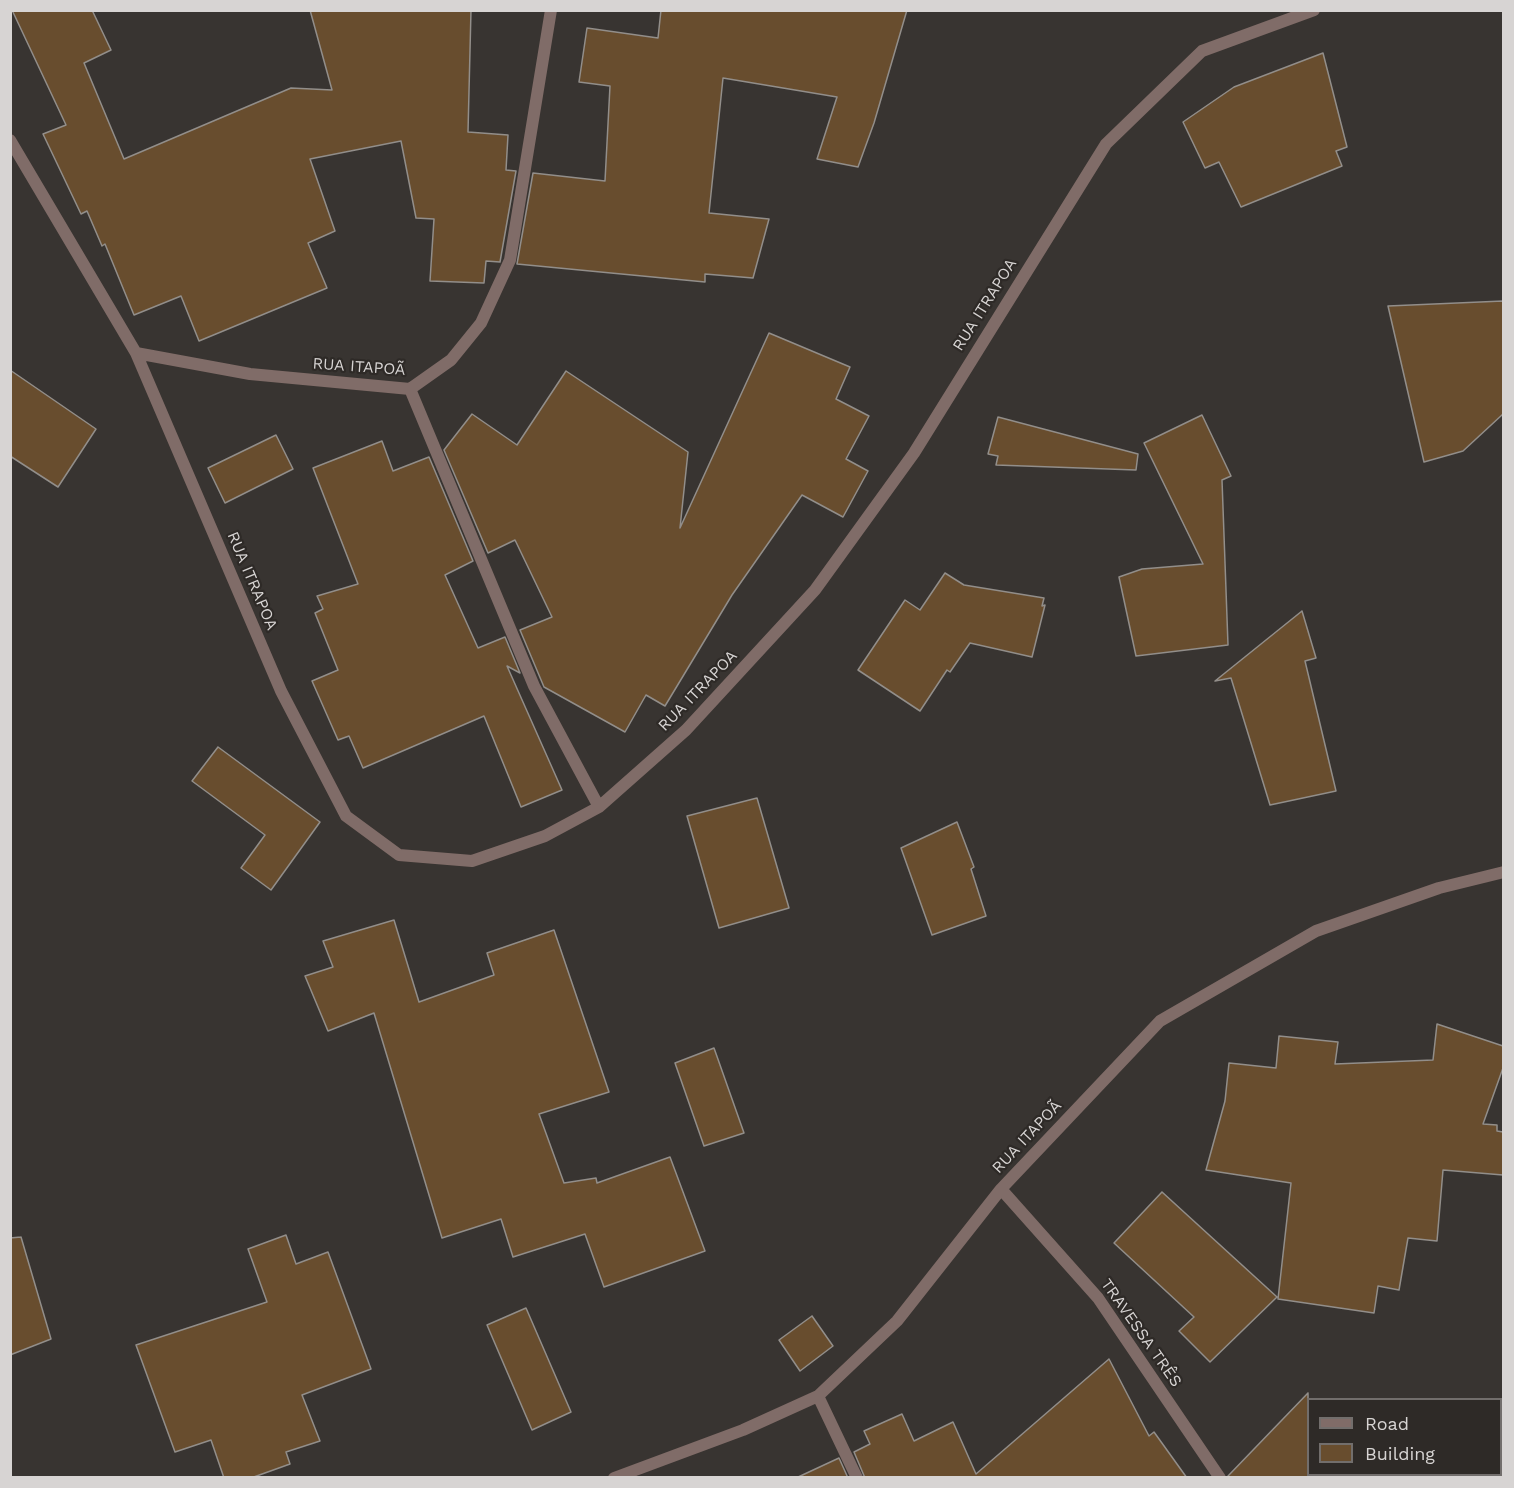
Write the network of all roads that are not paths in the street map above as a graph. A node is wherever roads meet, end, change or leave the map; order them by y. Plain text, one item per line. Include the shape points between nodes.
1 (551, 10) edge
2 (1314, 10) edge
3 (10, 140) edge
4 (136, 353) junction
5 (410, 389) junction
6 (599, 807) junction
7 (1503, 872) edge
8 (1001, 1189) junction
9 (818, 1396) junction
10 (614, 1478) edge
11 (857, 1478) edge
12 (1220, 1478) edge

1 - 5 street, RUA ITAPOÃ via 510,260 481,323 452,360
2 - 6 street, RUA ITRAPOA via 1202,51 1106,144 914,453 815,590 686,730
3 - 4 street
4 - 5 street, RUA ITAPOÃ via 250,375
4 - 6 street, RUA ITRAPOA via 281,691 346,816 399,855 471,861 545,836
5 - 6 street via 534,686
7 - 8 street, RUA ITAPOÃ via 1439,888 1316,931 1160,1021
8 - 9 street, RUA ITAPOÃ via 897,1322
8 - 12 street, TRAVESSA TRÊS via 1098,1298
9 - 10 street, RUA ITAPOÃ via 743,1430
9 - 11 street

